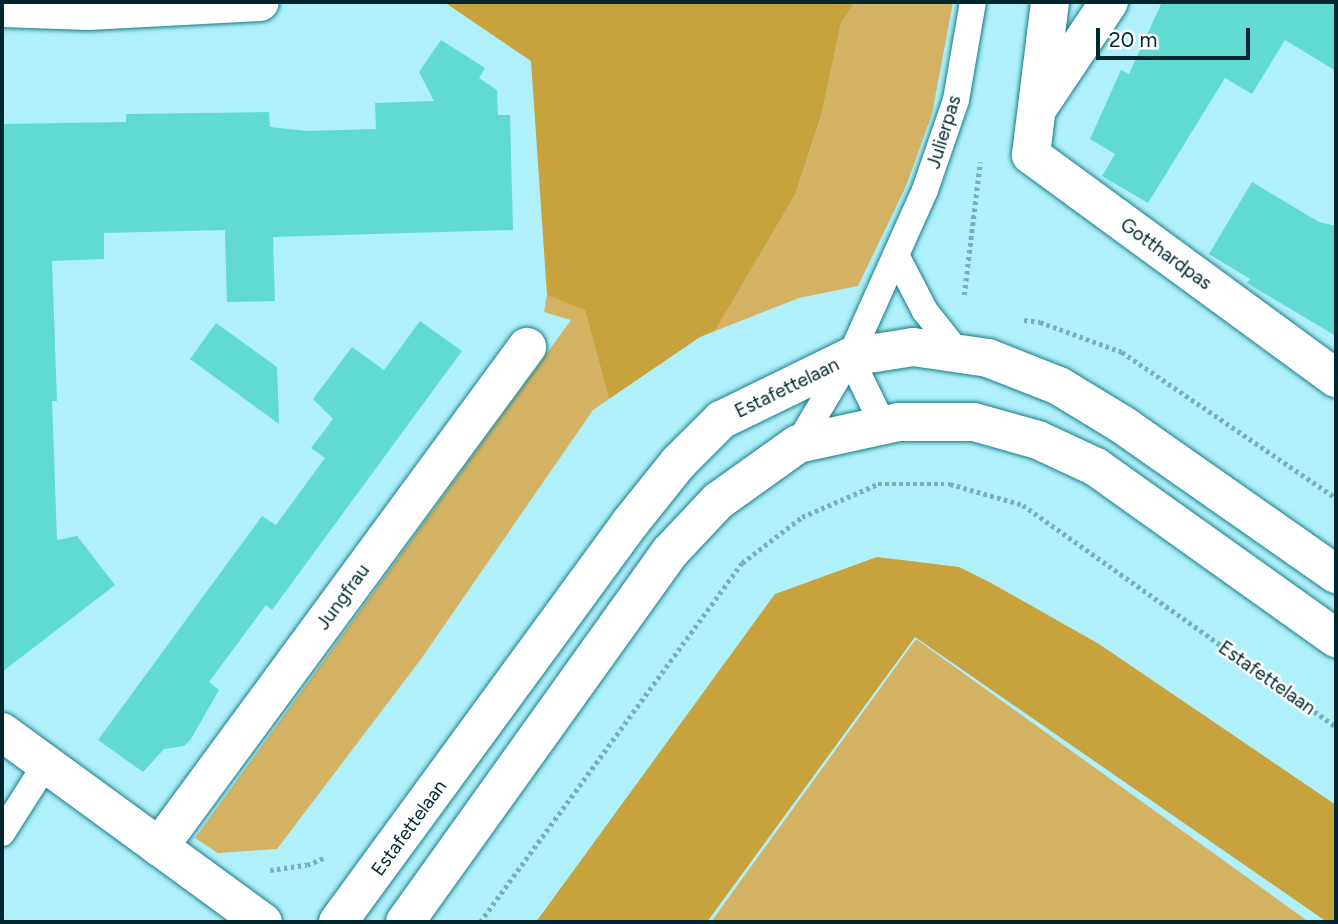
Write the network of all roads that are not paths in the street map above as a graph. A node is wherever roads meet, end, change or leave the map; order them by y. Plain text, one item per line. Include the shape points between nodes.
1 (260, 2) edge
2 (973, 2) edge
3 (1050, 2) edge
4 (1109, 2) edge
5 (2, 8) edge
6 (1035, 113) junction
7 (897, 257) junction
8 (527, 347) dead end
9 (959, 354) junction
10 (849, 357) junction
11 (1336, 377) edge
12 (883, 425) junction
13 (798, 444) junction
14 (1336, 574) edge
15 (1336, 638) edge
16 (2, 732) edge
17 (46, 764) junction
18 (2, 833) edge
19 (159, 847) junction
20 (263, 922) edge
21 (338, 922) edge
22 (405, 922) edge

1 - 5 street via 88,11
2 - 7 lane, Julierpas via 956,100
3 - 6 street, Gotthardpas
4 - 6 street, Gotthardpas
6 - 11 street, Gotthardpas via 1031,155
7 - 9 lane via 925,311
7 - 10 lane, Julierpas
8 - 19 street, Jungfrau
9 - 10 street, Estafettelaan via 913,347
9 - 14 street, Estafettelaan via 988,358 1059,386 1124,425
10 - 12 lane
10 - 13 lane, Julierpas
10 - 21 street, Estafettelaan via 721,420 678,463
12 - 13 street
12 - 15 street via 974,422 1038,440 1084,462
13 - 22 street via 718,501 670,552
16 - 17 street
17 - 18 lane
17 - 19 street
19 - 20 street

